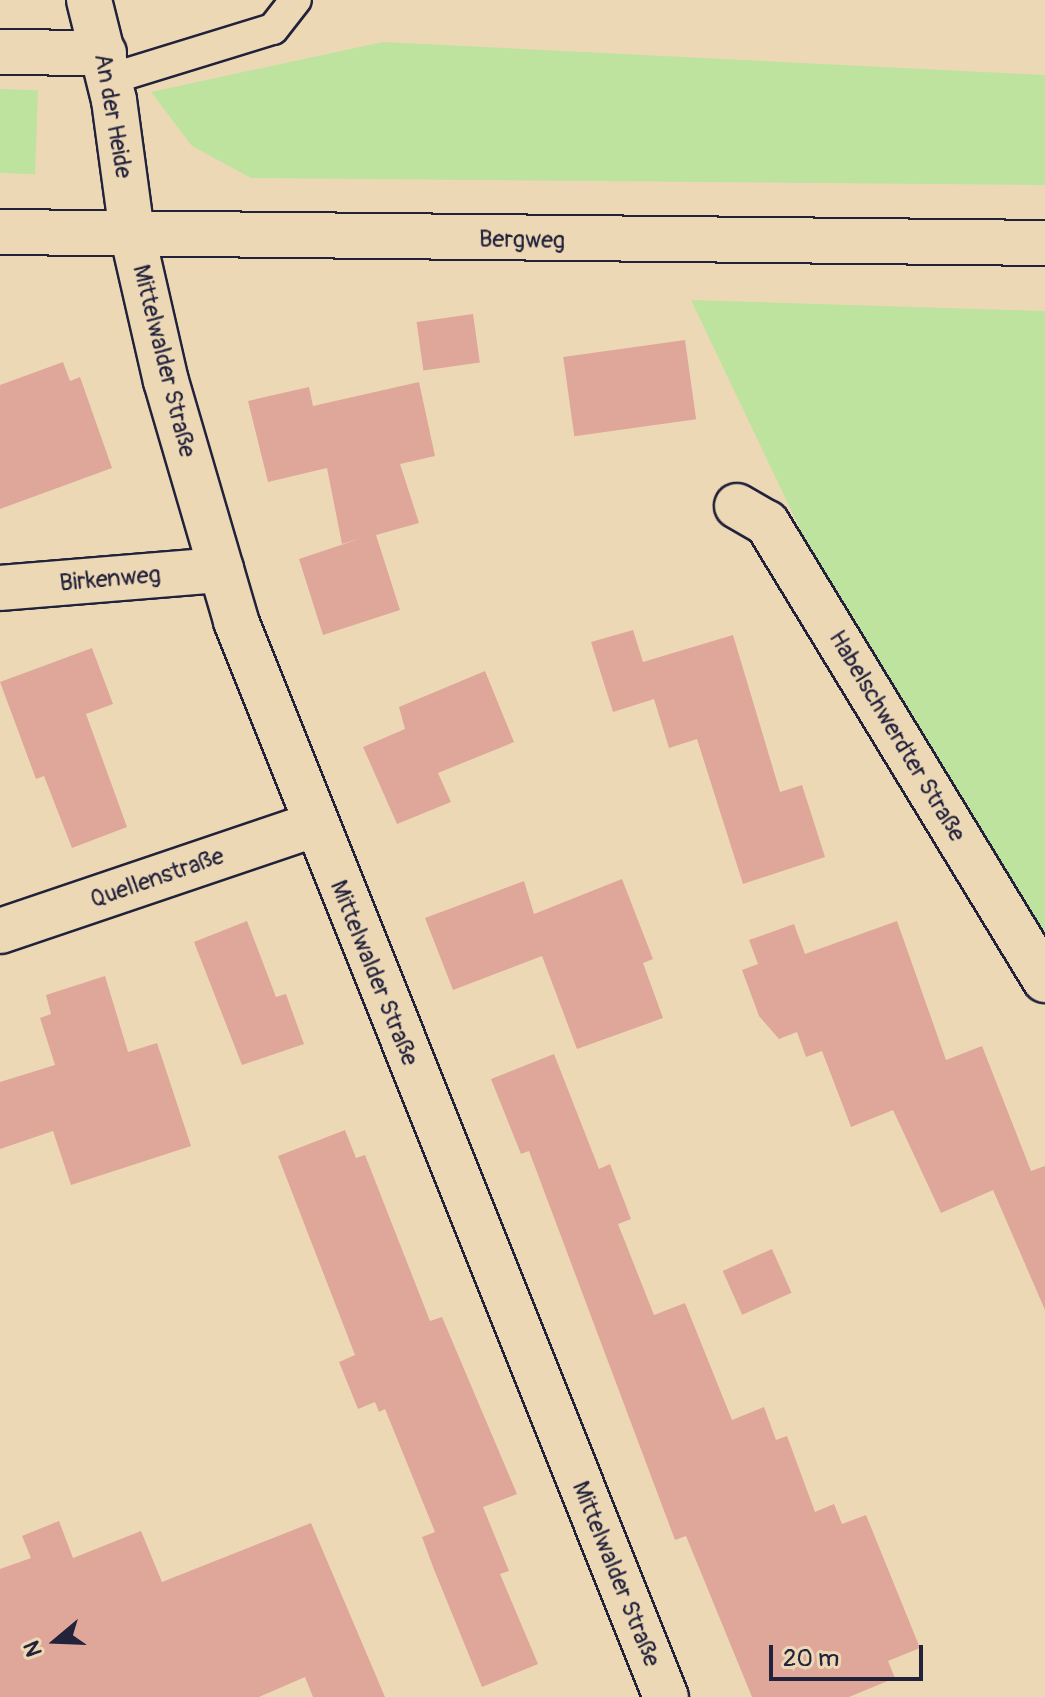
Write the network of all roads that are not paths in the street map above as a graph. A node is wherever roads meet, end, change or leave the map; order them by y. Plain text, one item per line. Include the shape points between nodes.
1 (89, 0) edge
2 (296, 0) edge
3 (0, 52) edge
4 (107, 66) junction
5 (0, 232) edge
6 (132, 233) junction
7 (1045, 243) edge
8 (737, 506) dead end
9 (221, 570) junction
10 (0, 588) edge
11 (314, 825) junction
12 (0, 931) edge
13 (1045, 980) edge
14 (655, 1694) edge

1 - 4 street, An der Heide
2 - 4 lane via 273,29
3 - 4 street
4 - 6 street, An der Heide
5 - 6 street, Bergweg
6 - 7 street, Bergweg
6 - 9 street, Mittelwalder Straße via 166,381
8 - 13 street, Habelschwerdter Straße via 767,523
9 - 10 street, Birkenweg
9 - 11 street, Mittelwalder Straße
11 - 12 street, Quellenstraße
11 - 14 street, Mittelwalder Straße

